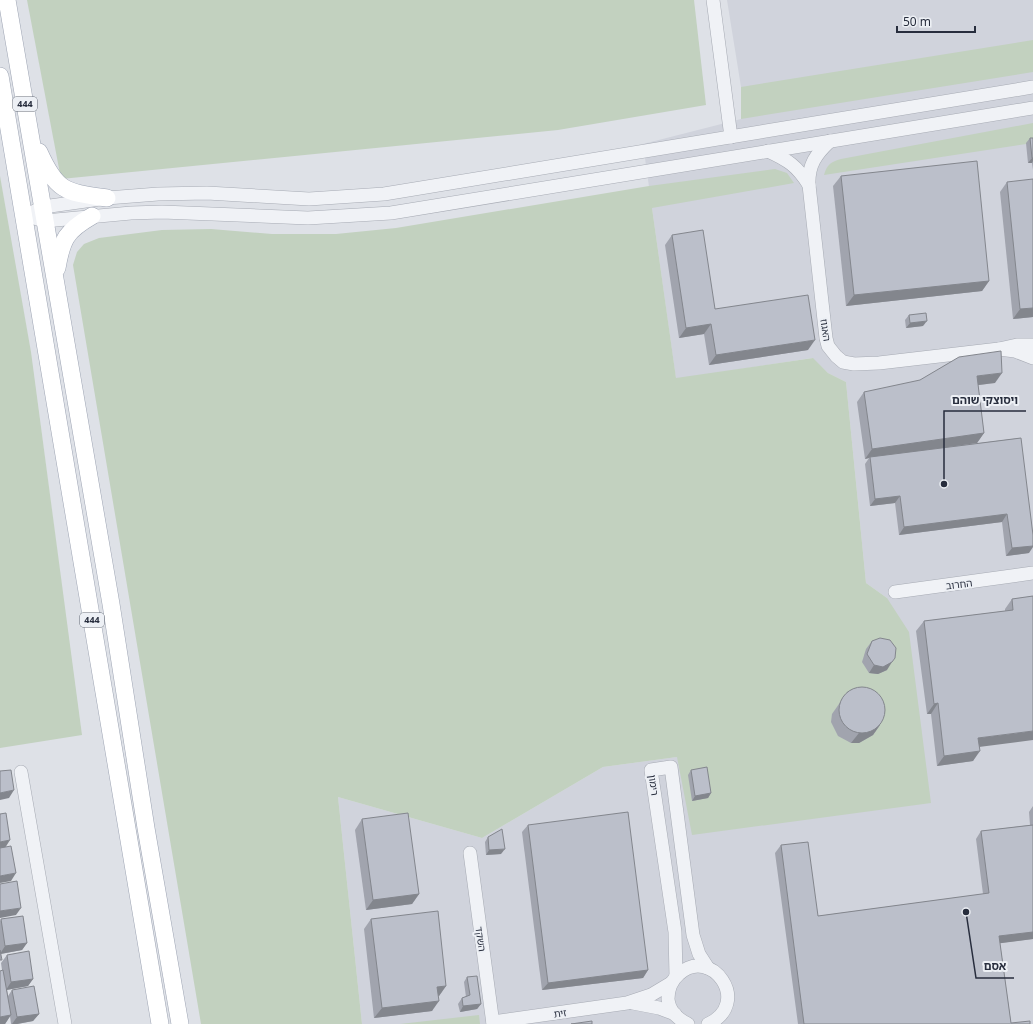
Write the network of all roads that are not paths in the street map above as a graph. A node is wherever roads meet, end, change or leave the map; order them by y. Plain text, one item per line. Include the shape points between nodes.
1 (7, 0) edge
2 (713, 0) edge
3 (0, 76) edge
4 (1033, 87) edge
5 (1033, 108) edge
6 (30, 134) junction
7 (731, 137) junction
8 (830, 142) junction
9 (768, 151) junction
10 (809, 185) junction
11 (107, 198) junction
12 (44, 214) junction
13 (24, 216) junction
14 (92, 216) junction
15 (55, 278) junction
16 (1033, 345) edge
17 (999, 349) junction
18 (1033, 358) edge
19 (1030, 575) edge
20 (895, 592) dead end
21 (21, 772) dead end
22 (470, 853) dead end
23 (708, 968) junction
24 (674, 980) junction
25 (627, 1003) junction
26 (682, 1021) edge
27 (493, 1023) edge
28 (712, 1023) edge
29 (65, 1024) edge
30 (160, 1024) edge
31 (180, 1024) edge

1 - 6 main road, 444
2 - 7 street
3 - 13 main road, 444
4 - 7 street
5 - 8 street
6 - 11 main road via 54,181 62,188
6 - 12 main road, 444
7 - 11 street via 384,194 309,199 184,194
8 - 9 street
8 - 10 street, האגוז via 815,156 808,175
9 - 10 street via 795,166
9 - 14 street via 360,217 308,218 162,212
10 - 17 street, האגוז via 826,338 828,346 836,356 843,362 865,364
11 - 12 street
12 - 13 street
12 - 14 street
12 - 15 main road, 444
13 - 30 main road, 444
14 - 15 main road via 76,225 67,234 59,254
15 - 31 main road, 444
16 - 17 street, האגוז
17 - 18 street, האגוז via 1015,351
19 - 20 street, החרוב
21 - 29 street
22 - 27 street, השקד
23 - 24 street, זית via 696,966 683,970
23 - 24 street, רימון via 699,954 693,935 670,767 652,770 675,932
23 - 28 street via 721,977 728,995 727,1005 722,1014
24 - 25 street, זית via 651,995
24 - 26 street via 668,1000
25 - 26 street, זית via 659,1008
25 - 27 street, זית

